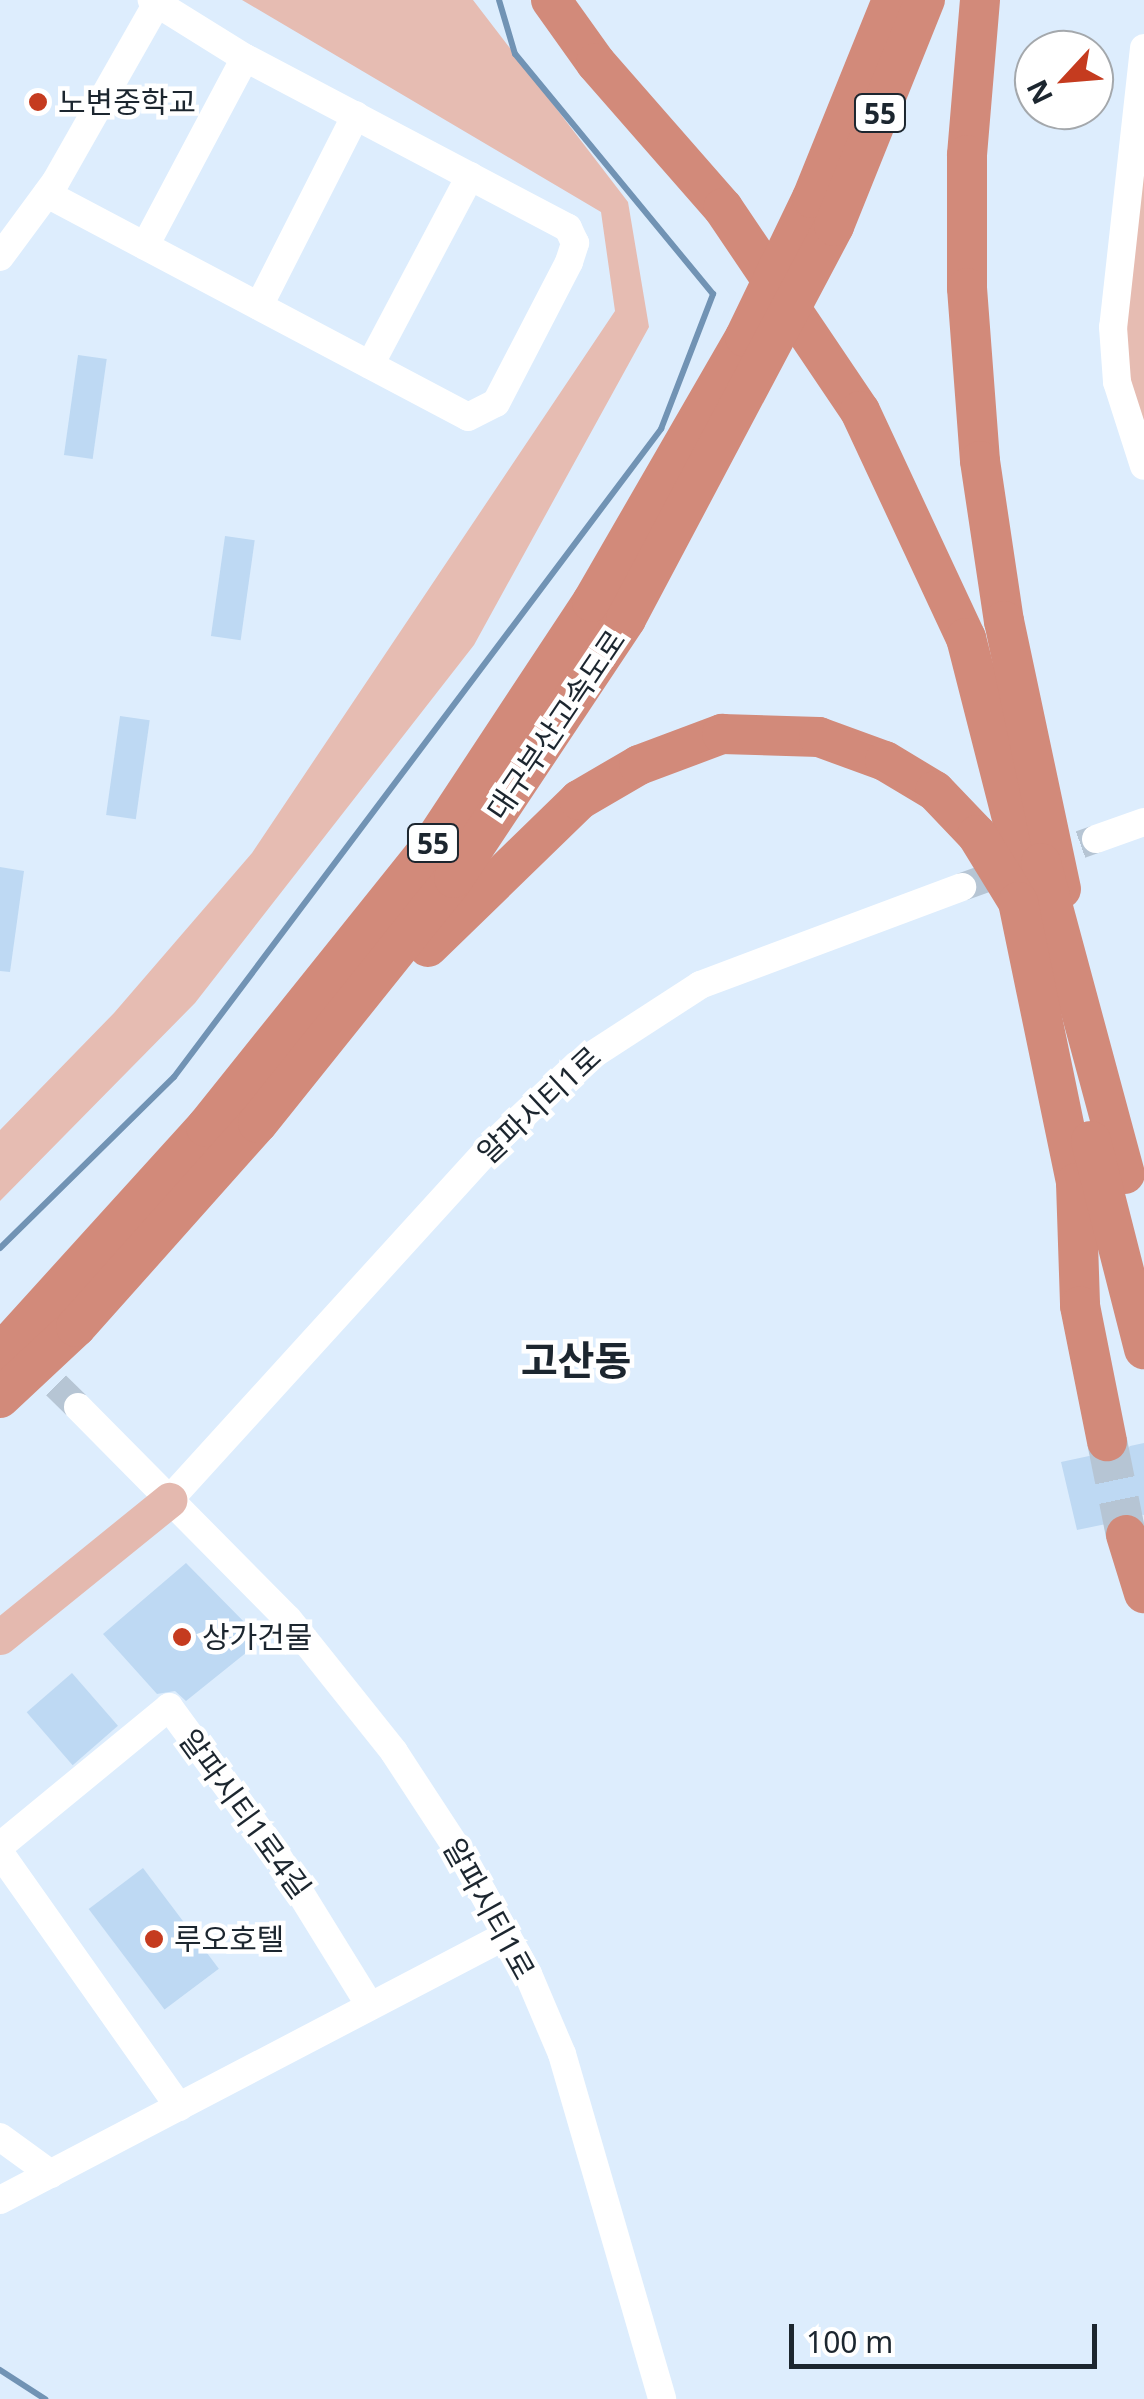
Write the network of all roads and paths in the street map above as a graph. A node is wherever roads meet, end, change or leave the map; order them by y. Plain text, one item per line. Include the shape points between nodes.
1 (552, 0) edge
2 (570, 0) edge
3 (864, 0) edge
4 (892, 0) edge
5 (925, 0) edge
6 (980, 0) edge
7 (156, 1) edge
8 (1144, 48) edge
9 (245, 58) junction
10 (356, 115) junction
11 (839, 134) junction
12 (470, 176) junction
13 (46, 194) junction
14 (823, 212) junction
15 (145, 246) junction
16 (0, 257) edge
17 (259, 306) junction
18 (756, 350) junction
19 (370, 365) junction
20 (1144, 466) edge
21 (1144, 822) edge
22 (1096, 839) tunnel mouth
23 (962, 887) tunnel mouth
24 (1041, 898) junction
25 (1070, 1046) junction
26 (258, 1122) junction
27 (1144, 1236) edge
28 (1144, 1348) edge
29 (0, 1354) edge
30 (0, 1398) edge
31 (78, 1407) tunnel mouth
32 (1107, 1441) tunnel mouth
33 (168, 1500) junction
34 (1126, 1535) tunnel mouth
35 (1144, 1593) edge
36 (0, 1637) edge
37 (0, 1849) edge
38 (507, 1935) junction
39 (370, 2006) junction
40 (179, 2106) junction
41 (0, 2137) edge
42 (51, 2174) junction
43 (0, 2200) edge
44 (662, 2399) edge

1 - 24 highway via 596,62 722,208 860,411 966,638
2 - 24 highway via 784,256 892,427 984,628
3 - 11 highway
4 - 11 highway, 대구부산고속도로 / 55
5 - 14 highway, 대구부산고속도로 / 55
6 - 24 highway via 967,231 980,461
7 - 9 street
7 - 13 street
8 - 20 street via 1113,327 1117,382
9 - 10 street
9 - 15 street
10 - 12 street
10 - 17 street
11 - 14 highway, 대구부산고속도로 / 55
12 - 19 street
12 - 19 street via 568,228 574,243 505,386 496,403 468,418
13 - 15 street
13 - 16 street
14 - 18 highway, 대구부산고속도로 / 55
15 - 17 street
17 - 19 street
18 - 26 highway, 대구부산고속도로 / 55 via 626,619 464,862
18 - 29 highway, 대구부산고속도로 / 55 via 429,849 206,1127
21 - 22 street
23 - 33 street, 알파시티1로 via 700,984 577,1065 497,1140
24 - 25 highway
24 - 26 highway via 957,812 904,770 818,738 722,734 640,765 560,815
25 - 27 highway
25 - 28 highway
25 - 32 highway via 1080,1306
26 - 30 highway, 대구부산고속도로 / 55 via 76,1327
31 - 33 street
33 - 36 main road, 알파시티1로
33 - 38 street, 알파시티1로 via 288,1618 394,1752
34 - 35 highway
37 - 39 street, 알파시티1로4길 via 168,1706 276,1852
37 - 40 street, 알파시티1로4길
38 - 39 street
38 - 44 street, 알파시티1로 via 562,2054
39 - 40 street
40 - 42 street
41 - 42 street
42 - 43 street

